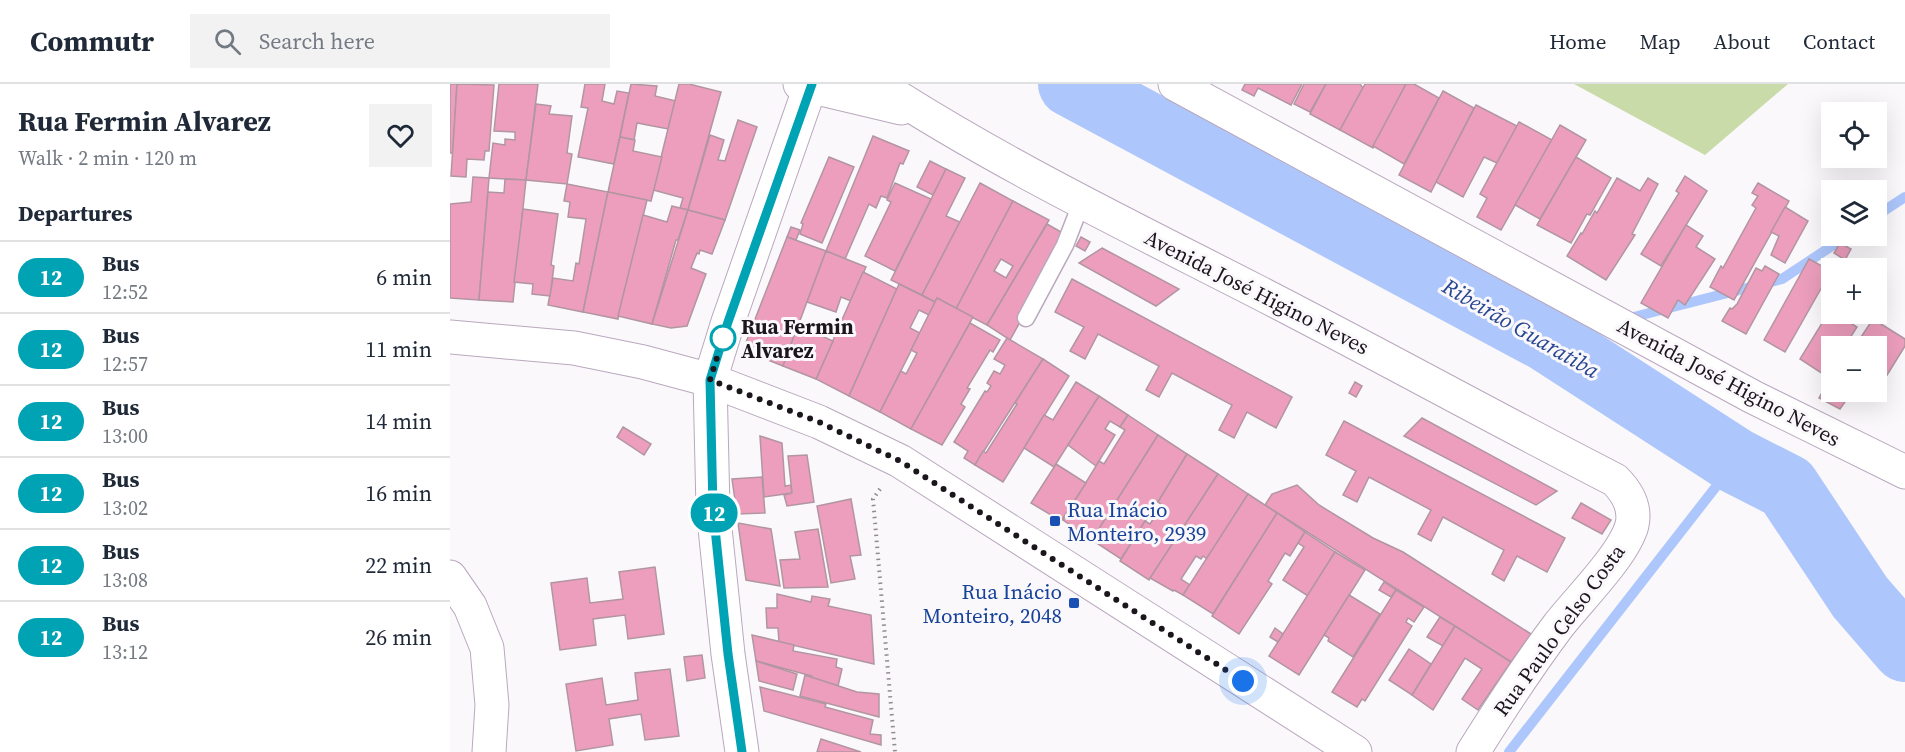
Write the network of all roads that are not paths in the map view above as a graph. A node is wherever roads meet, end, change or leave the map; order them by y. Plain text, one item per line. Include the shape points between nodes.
1 (877, 84) edge
2 (1175, 84) edge
3 (807, 85) edge
4 (921, 112) junction
5 (1082, 201) junction
6 (1026, 318) dead end
7 (450, 338) edge
8 (710, 380) junction
9 (1905, 472) edge
10 (1631, 503) joint
11 (450, 577) edge
12 (1346, 750) edge
13 (489, 752) edge
14 (742, 752) edge
15 (1473, 752) edge

1 - 4 street, Avenida José Higino Neves
2 - 9 street, Avenida José Higino Neves via 1753,397
3 - 4 street
3 - 8 street
4 - 5 street, Avenida José Higino Neves
5 - 6 lane via 1065,245
5 - 10 street, Avenida José Higino Neves via 1615,480
7 - 8 street via 574,348
8 - 12 street via 819,422 900,461
8 - 14 street via 713,509
10 - 15 street, Rua Paulo Celso Costa via 1633,515 1627,537 1558,626
11 - 13 street via 470,606 487,648 492,705

